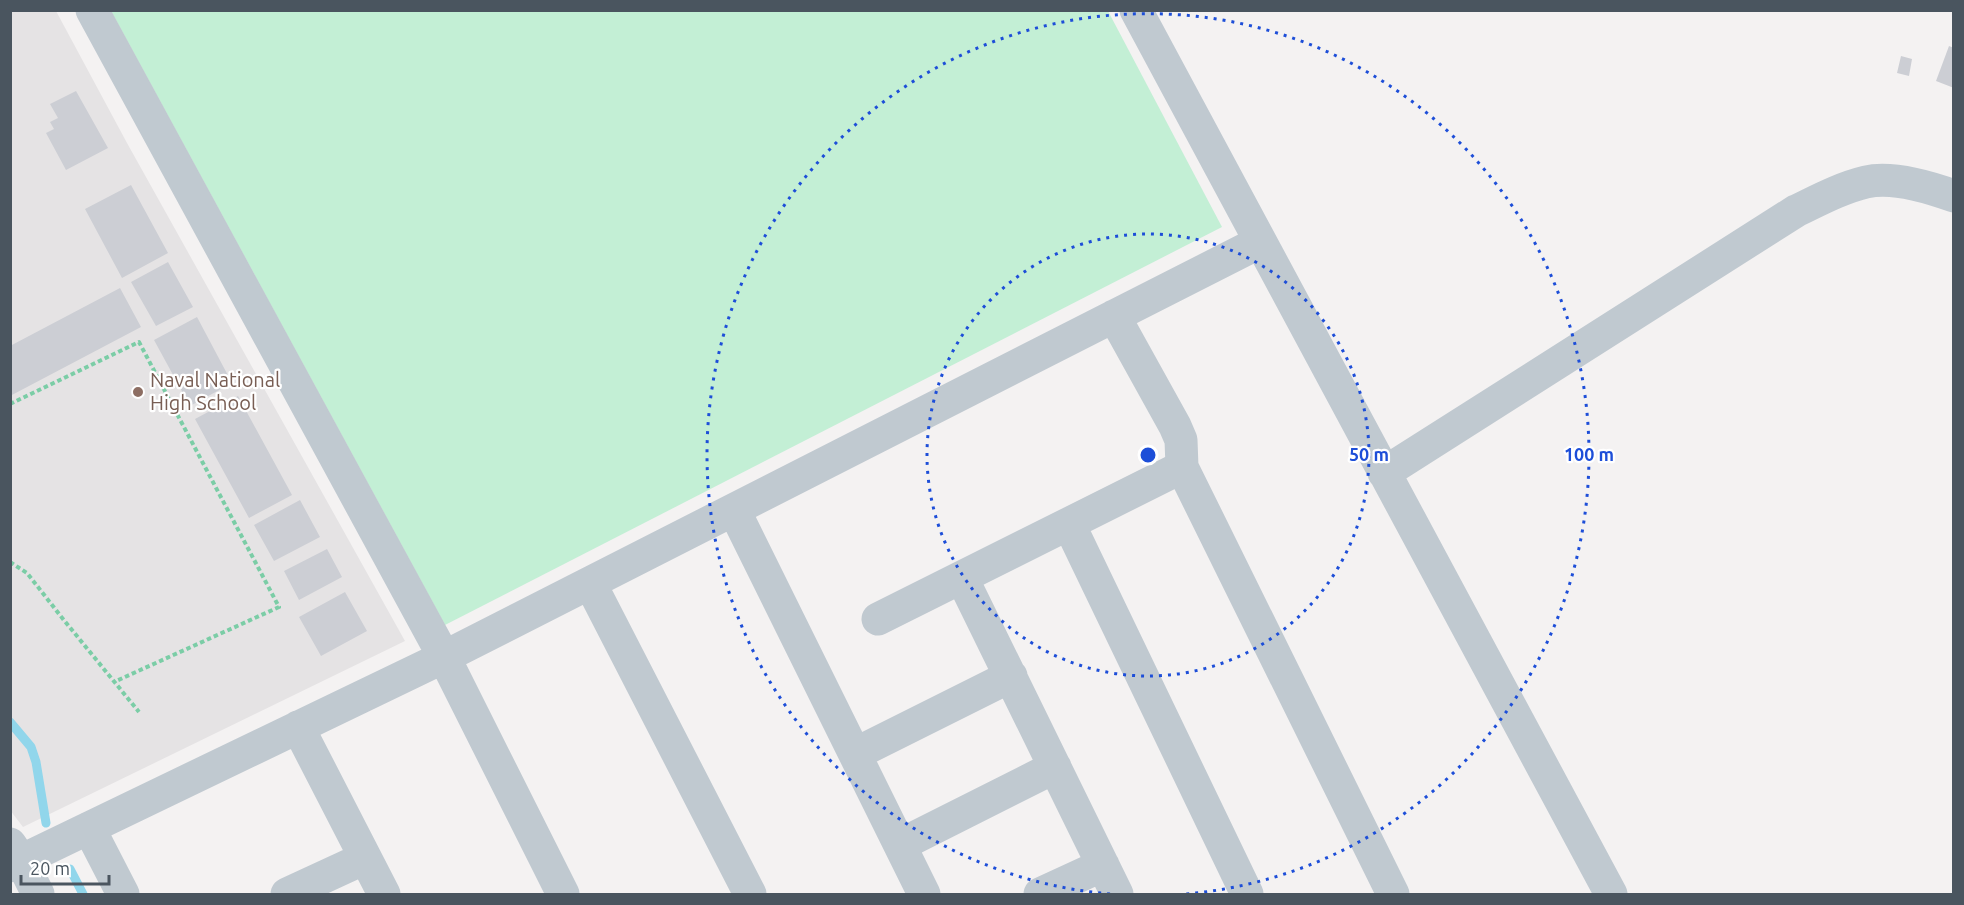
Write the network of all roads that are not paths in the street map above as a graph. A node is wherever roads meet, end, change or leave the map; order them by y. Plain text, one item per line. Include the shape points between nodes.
1 (92, 10) edge
2 (1136, 10) edge
3 (1953, 196) edge
4 (1260, 242) junction
5 (1114, 316) junction
6 (1182, 467) junction
7 (1384, 473) junction
8 (734, 510) junction
9 (1069, 524) junction
10 (962, 578) junction
11 (590, 583) junction
12 (878, 619) dead end
13 (444, 657) junction
14 (1011, 676) junction
15 (298, 727) junction
16 (855, 754) junction
17 (1055, 767) junction
18 (89, 828) junction
19 (900, 845) junction
20 (14, 857) edge
21 (365, 858) junction
22 (1103, 864) junction
23 (38, 894) edge
24 (123, 894) edge
25 (286, 894) edge
26 (384, 894) edge
27 (563, 894) edge
28 (750, 894) edge
29 (924, 894) edge
30 (1040, 894) edge
31 (1117, 894) edge
32 (1247, 894) edge
33 (1393, 894) edge
34 (1611, 894) edge

1 - 13 street
2 - 4 street
3 - 7 street via 1902,182 1868,181 1805,207
4 - 5 street
4 - 7 street
5 - 6 street via 1175,426 1181,440
5 - 8 street
6 - 9 street
6 - 33 street
7 - 34 street
8 - 11 street
8 - 16 street
9 - 10 street
9 - 32 street
10 - 12 street
10 - 14 street
11 - 13 street
11 - 28 street
13 - 15 street
13 - 27 street
14 - 16 street
14 - 17 street
15 - 18 street
15 - 21 street
16 - 19 street
17 - 19 street
17 - 22 street
18 - 20 street
18 - 24 street
19 - 29 street
20 - 23 street
21 - 25 street
21 - 26 street
22 - 30 street
22 - 31 street

